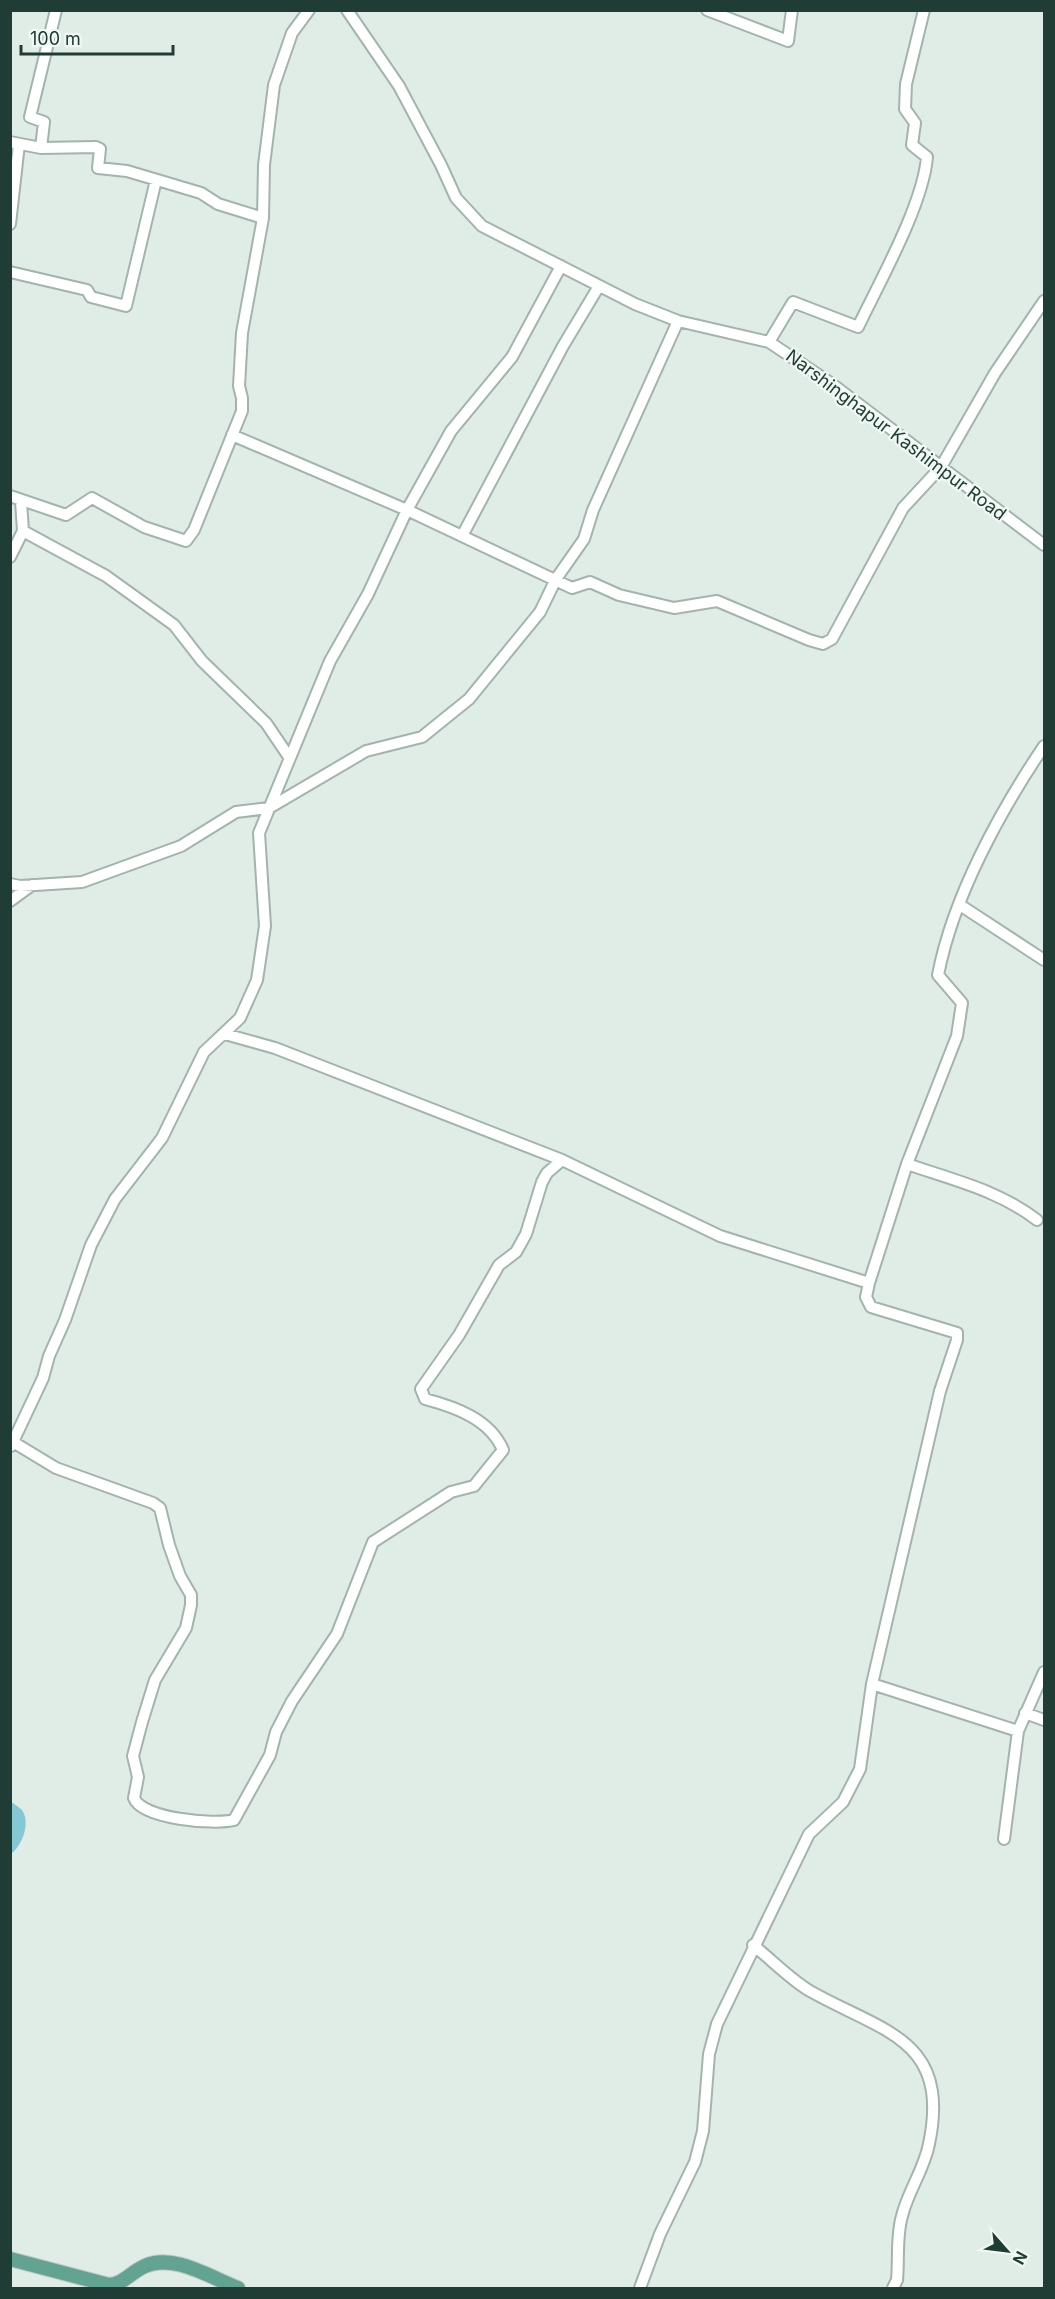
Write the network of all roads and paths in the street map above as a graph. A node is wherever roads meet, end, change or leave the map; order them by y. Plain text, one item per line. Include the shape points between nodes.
1 (56, 10) edge
2 (309, 10) edge
3 (347, 10) edge
4 (707, 10) edge
5 (792, 10) edge
6 (924, 10) edge
7 (15, 143) edge
8 (41, 148) junction
9 (156, 180) junction
10 (262, 218) junction
11 (10, 224) edge
12 (561, 266) junction
13 (10, 272) edge
14 (599, 286) junction
15 (1044, 301) edge
16 (678, 321) junction
17 (769, 342) junction
18 (232, 435) junction
19 (941, 467) junction
20 (16, 498) edge
21 (406, 510) junction
22 (23, 531) junction
23 (462, 536) junction
24 (1044, 545) edge
25 (10, 557) edge
26 (556, 579) junction
27 (1044, 746) edge
28 (289, 757) junction
29 (269, 808) junction
30 (10, 884) edge
31 (32, 885) junction
32 (10, 901) edge
33 (960, 904) junction
34 (1044, 960) edge
35 (225, 1034) junction
36 (562, 1160) junction
37 (907, 1164) junction
38 (1037, 1220) dead end
39 (869, 1283) junction
40 (12, 1444) edge
41 (1044, 1672) edge
42 (872, 1684) junction
43 (1025, 1713) junction
44 (1044, 1720) edge
45 (1017, 1731) junction
46 (1004, 1839) dead end
47 (753, 1945) junction
48 (10, 2259) edge
49 (238, 2289) edge
50 (640, 2289) edge
51 (893, 2289) edge

1 - 8 street via 30,117 44,122
2 - 10 street via 292,33 274,85
3 - 12 street, Narshinghapur Kashimpur Road via 399,86 456,198 482,226
4 - 5 street via 788,41
6 - 17 street via 904,109 915,123 912,145 927,157 926,174 897,245 858,327 793,302
7 - 8 street
7 - 11 street
8 - 9 street via 96,147 100,149 98,168 128,171
9 - 10 street
9 - 13 street via 126,306 91,297 87,290
10 - 18 street via 242,333 242,411
12 - 14 street, Narshinghapur Kashimpur Road
12 - 21 street via 512,357 451,431
14 - 16 street, Narshinghapur Kashimpur Road
14 - 23 street
15 - 19 street via 995,373
16 - 17 street, Narshinghapur Kashimpur Road
16 - 26 street via 593,510 584,539
17 - 19 street, Narshinghapur Kashimpur Road via 832,384
18 - 20 street via 186,541 144,527 92,498 66,515
18 - 21 street
19 - 24 street, Narshinghapur Kashimpur Road
19 - 26 street via 903,508 832,639 824,644 717,601 674,608 619,595 590,582 572,588
20 - 22 street
21 - 23 street
21 - 28 street via 368,594 330,661
22 - 25 street
22 - 28 street via 106,576 174,625 202,661 267,723
23 - 26 street
26 - 29 street via 540,612 469,699 422,737 366,751
27 - 33 street via 1011,796
28 - 29 street
29 - 31 street via 236,812 181,846 82,882
29 - 35 street via 259,833 265,926 257,980 240,1018
30 - 31 street
31 - 32 street
33 - 34 street
33 - 37 street via 944,945 938,975 962,1003 957,1036
35 - 36 street via 275,1048
35 - 40 street via 204,1052 162,1138 115,1199 91,1245 43,1378
36 - 39 street via 720,1236
36 - 40 street via 542,1182 526,1234 516,1252 499,1265 459,1335 421,1389 425,1399 473,1417 498,1437 503,1450 474,1486 451,1492 373,1542 337,1634 292,1701 276,1732 270,1755 234,1820 220,1823 174,1819 138,1804 134,1798 138,1777 133,1756 142,1722 155,1680 186,1628 191,1605 191,1595 180,1576 160,1508 86,1481
37 - 38 street via 989,1191
37 - 39 street
39 - 42 street via 866,1297 871,1307 957,1333 940,1390
41 - 43 street
42 - 45 street
42 - 47 street via 856,1779 843,1802 809,1834
43 - 44 street
43 - 45 street
45 - 46 street
47 - 50 street via 713,2036 704,2093 703,2132 695,2162 660,2234
47 - 51 street via 807,1989 904,2039 924,2064 930,2081 933,2120 924,2164 901,2219
48 - 49 main road via 109,2285 118,2285 144,2266 160,2262 181,2265

